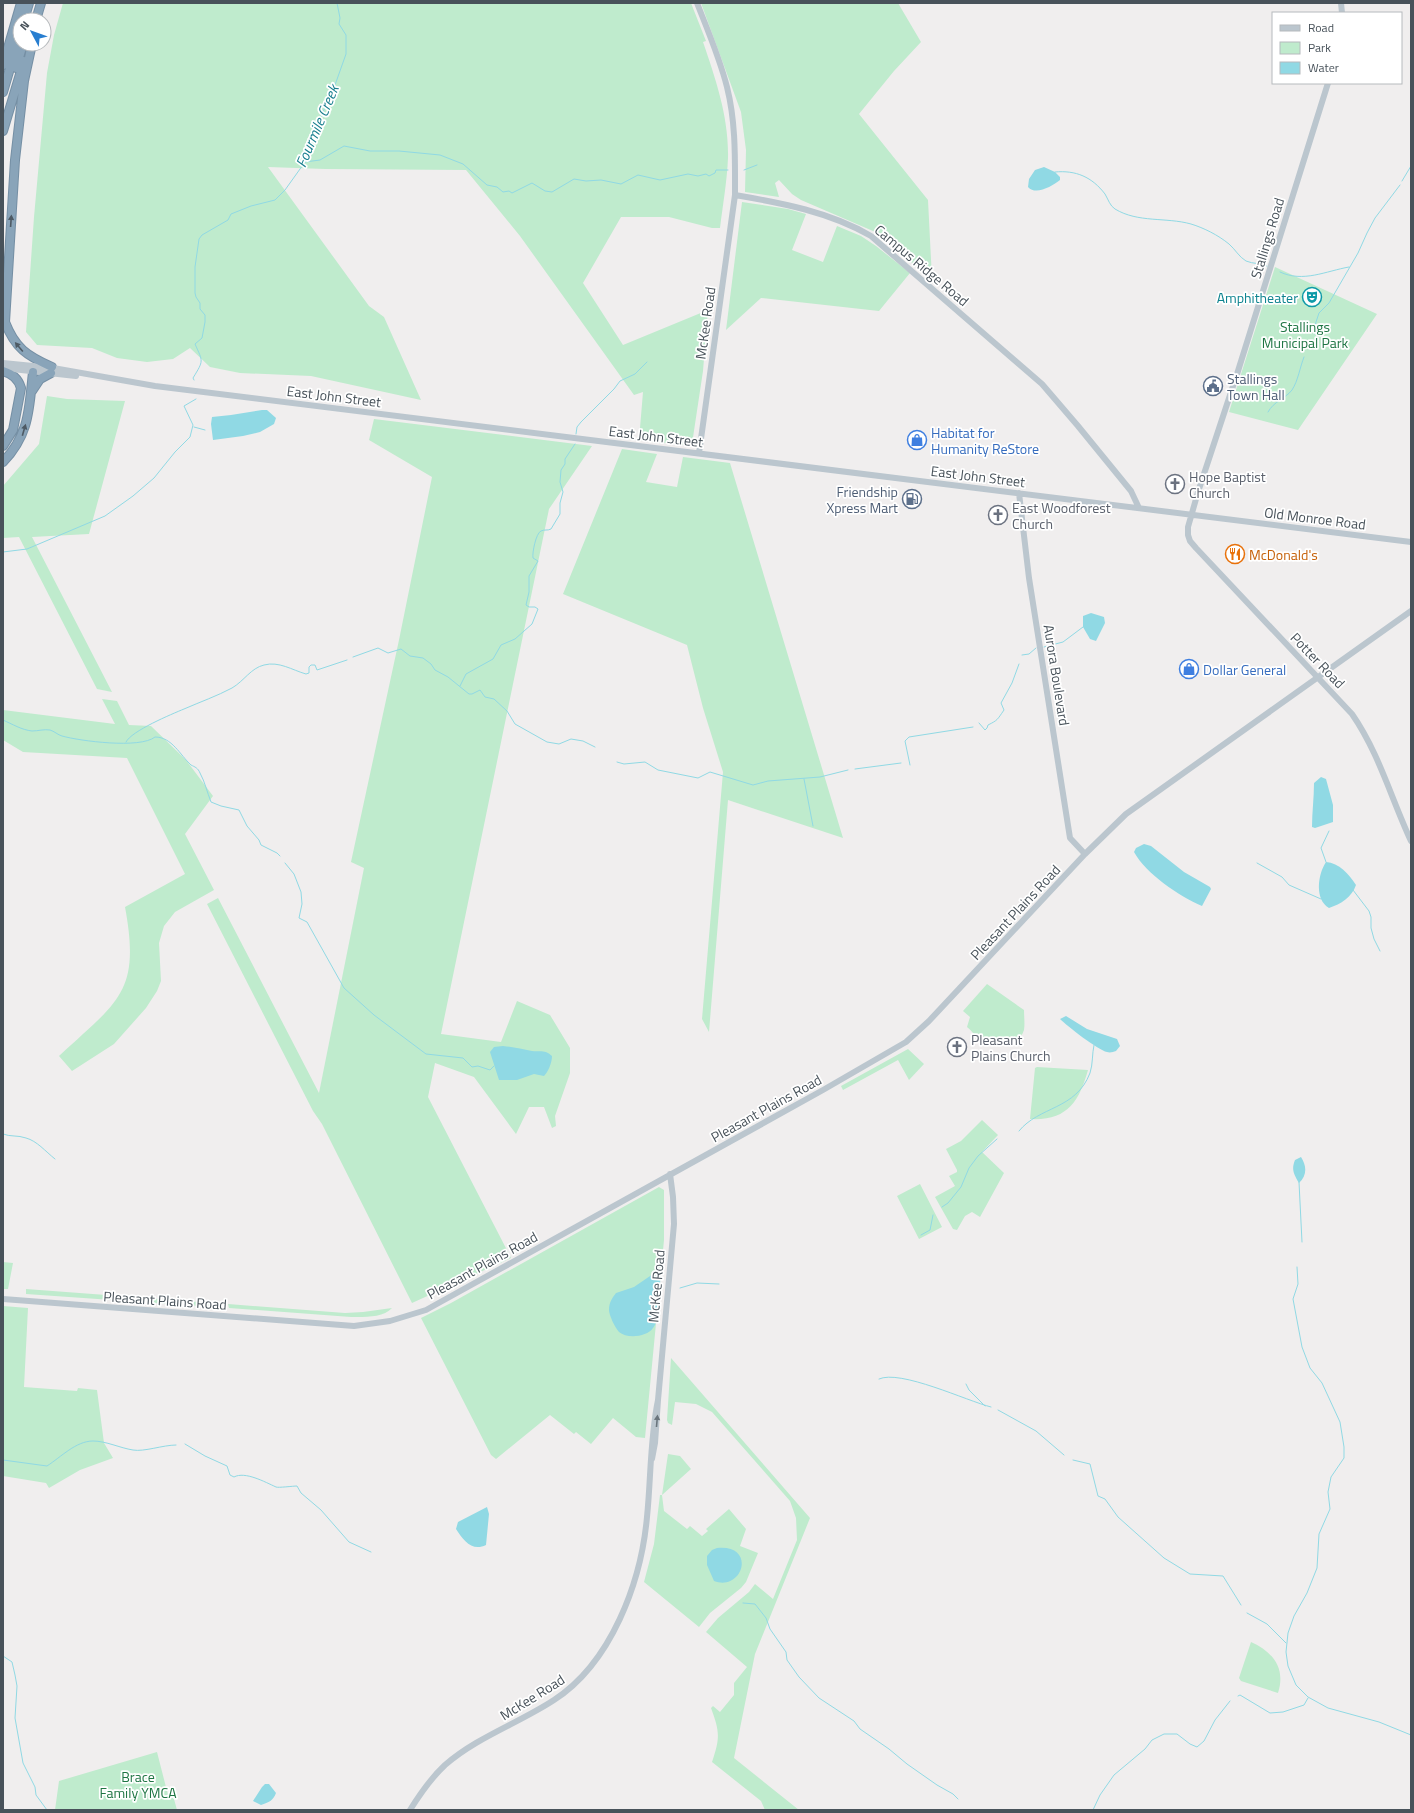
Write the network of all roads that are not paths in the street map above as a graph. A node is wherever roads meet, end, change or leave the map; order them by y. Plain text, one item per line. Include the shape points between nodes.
1 (697, 3) edge
2 (33, 4) edge
3 (9, 43) junction
4 (15, 52) edge
5 (21, 52) edge
6 (26, 52) edge
7 (30, 52) edge
8 (3, 58) edge
9 (3, 65) edge
10 (1328, 84) edge
11 (3, 92) edge
12 (3, 113) edge
13 (3, 131) edge
14 (735, 195) junction
15 (3, 363) edge
16 (3, 368) edge
17 (51, 370) junction
18 (3, 371) edge
19 (33, 372) junction
20 (30, 402) junction
21 (3, 446) edge
22 (699, 454) junction
23 (3, 462) edge
24 (1019, 493) junction
25 (1139, 508) junction
26 (1192, 514) junction
27 (1411, 542) edge
28 (1411, 611) edge
29 (1318, 677) junction
30 (1411, 841) edge
31 (1084, 854) junction
32 (670, 1174) junction
33 (3, 1299) edge
34 (410, 1810) edge

1 - 14 street via 722,69 729,96 735,143
2 - 3 highway
3 - 8 highway
3 - 9 highway
4 - 11 highway
5 - 12 highway
6 - 13 highway
17 -> 7 highway via 20,348 5,322 15,160 24,81
10 - 26 street, Stallings Road
14 - 22 street, McKee Road
14 - 25 street, Campus Ridge Road via 806,209 872,236 1042,384 1131,491
15 - 17 street, East John Street
16 - 19 street, East John Street
17 - 19 street, East John Street
17 - 20 highway via 36,384
17 - 22 street, East John Street via 155,386
18 - 21 highway via 13,375 21,388 13,430
19 - 20 highway
23 -> 20 highway via 14,450 24,432
22 - 24 street, East John Street
24 - 25 street, East John Street
24 - 31 street, Aurora Boulevard via 1029,578 1069,835
25 - 26 street, East John Street
26 - 27 street, Old Monroe Road
26 - 29 street, Potter Road via 1188,535 1193,545
28 - 29 street, Pleasant Plains Road
29 - 30 street, Potter Road via 1363,730
29 - 31 street, Pleasant Plains Road via 1146,798 1114,824
31 - 32 street, Pleasant Plains Road via 919,1031 901,1045
32 - 33 street, Pleasant Plains Road via 437,1304 416,1314 378,1324 329,1325
32 - 34 street, McKee Road via 674,1224 645,1533 636,1570 619,1619 594,1663 578,1681 553,1700 452,1760 430,1782

